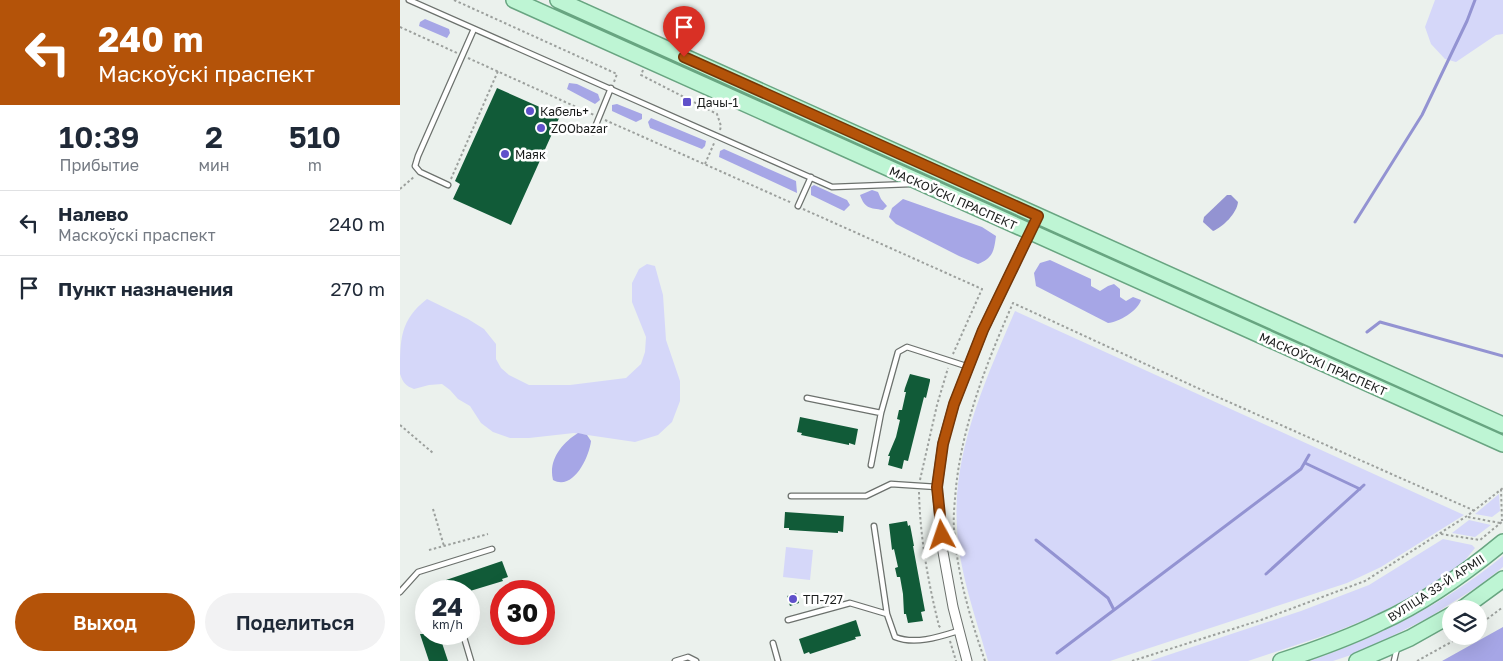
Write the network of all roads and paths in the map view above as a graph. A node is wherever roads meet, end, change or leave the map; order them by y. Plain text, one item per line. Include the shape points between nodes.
1 (410, 0) edge
2 (454, 0) edge
3 (514, 0) edge
4 (558, 0) edge
5 (400, 27) edge
6 (474, 29) junction
7 (462, 56) junction
8 (643, 70) dead end
9 (498, 71) junction
10 (611, 88) junction
11 (600, 117) junction
12 (593, 132) dead end
13 (717, 137) junction
14 (705, 164) junction
15 (420, 172) junction
16 (811, 177) junction
17 (922, 184) junction
18 (448, 185) joint
19 (400, 189) edge
20 (798, 206) junction
21 (1038, 216) junction
22 (1029, 232) junction
23 (982, 289) dead end
24 (968, 367) junction
25 (806, 398) dead end
26 (880, 413) junction
27 (400, 425) edge
28 (1503, 425) edge
29 (1503, 444) edge
30 (433, 453) dead end
31 (870, 465) dead end
32 (937, 487) junction
33 (1502, 488) edge
34 (791, 496) dead end
35 (433, 509) dead end
36 (1475, 511) junction
37 (1467, 516) junction
38 (1502, 522) edge
39 (874, 526) dead end
40 (488, 534) dead end
41 (1441, 534) junction
42 (1503, 542) edge
43 (444, 546) junction
44 (492, 548) dead end
45 (429, 550) dead end
46 (1503, 579) edge
47 (400, 592) edge
48 (1474, 600) edge
49 (1503, 607) edge
50 (887, 614) junction
51 (1487, 619) edge
52 (788, 620) dead end
53 (1442, 620) edge
54 (958, 631) junction
55 (773, 643) dead end
56 (1398, 644) junction
57 (467, 645) edge
58 (1446, 645) edge
59 (472, 661) edge
60 (675, 661) edge
61 (696, 661) edge
62 (778, 661) edge
63 (967, 661) edge
64 (985, 661) edge
65 (1132, 661) edge
66 (1281, 661) edge
67 (1357, 661) edge
68 (1394, 661) edge
69 (1417, 661) edge

1 - 6 lane
2 - 10 path via 617,74
3 - 17 main road, МАСКОЎСКІ ПРАСПЕКТ
4 - 21 main road, МАСКОЎСКІ ПРАСПЕКТ
5 - 7 path
6 - 7 lane
6 - 10 lane
7 - 9 path
7 - 15 lane via 418,156 415,166
8 - 13 path via 641,75 649,80 717,114 722,126
9 - 11 path
9 - 18 path
10 - 11 lane
10 - 13 lane
11 - 12 lane
11 - 14 path
13 - 14 path
13 - 16 lane
14 - 20 path
15 - 18 lane
15 - 19 path
16 - 17 lane via 832,187
16 - 20 lane
17 - 22 main road, МАСКОЎСКІ ПРАСПЕКТ
20 - 23 path
21 - 22 street
21 - 28 main road, МАСКОЎСКІ ПРАСПЕКТ
22 - 24 street
22 - 29 main road, МАСКОЎСКІ ПРАСПЕКТ
24 - 26 lane via 907,347 898,352
24 - 32 street via 943,444
25 - 26 lane
26 - 31 lane
27 - 30 path
32 - 34 lane via 891,484 866,496
32 - 54 street via 943,552
33 - 36 path
33 - 38 path
35 - 43 path
36 - 37 path
36 - 64 path via 1013,303 969,415 954,501 954,527 966,602
37 - 38 path
37 - 41 path
38 - 41 path via 1480,540
39 - 50 lane
40 - 43 path
41 - 65 path via 1365,581 1261,620
42 - 66 main road, ВУЛІЦА 33-Й АРМІІ via 1482,560 1383,622
43 - 45 path
44 - 47 lane via 418,572
46 - 48 main road
49 - 51 path
50 - 52 lane via 850,603
50 - 54 lane via 895,637 906,641
53 - 56 main road
54 - 63 street
55 - 62 lane
56 - 67 main road
56 - 68 lane
57 - 59 lane
58 - 69 path
60 - 61 lane via 688,657

